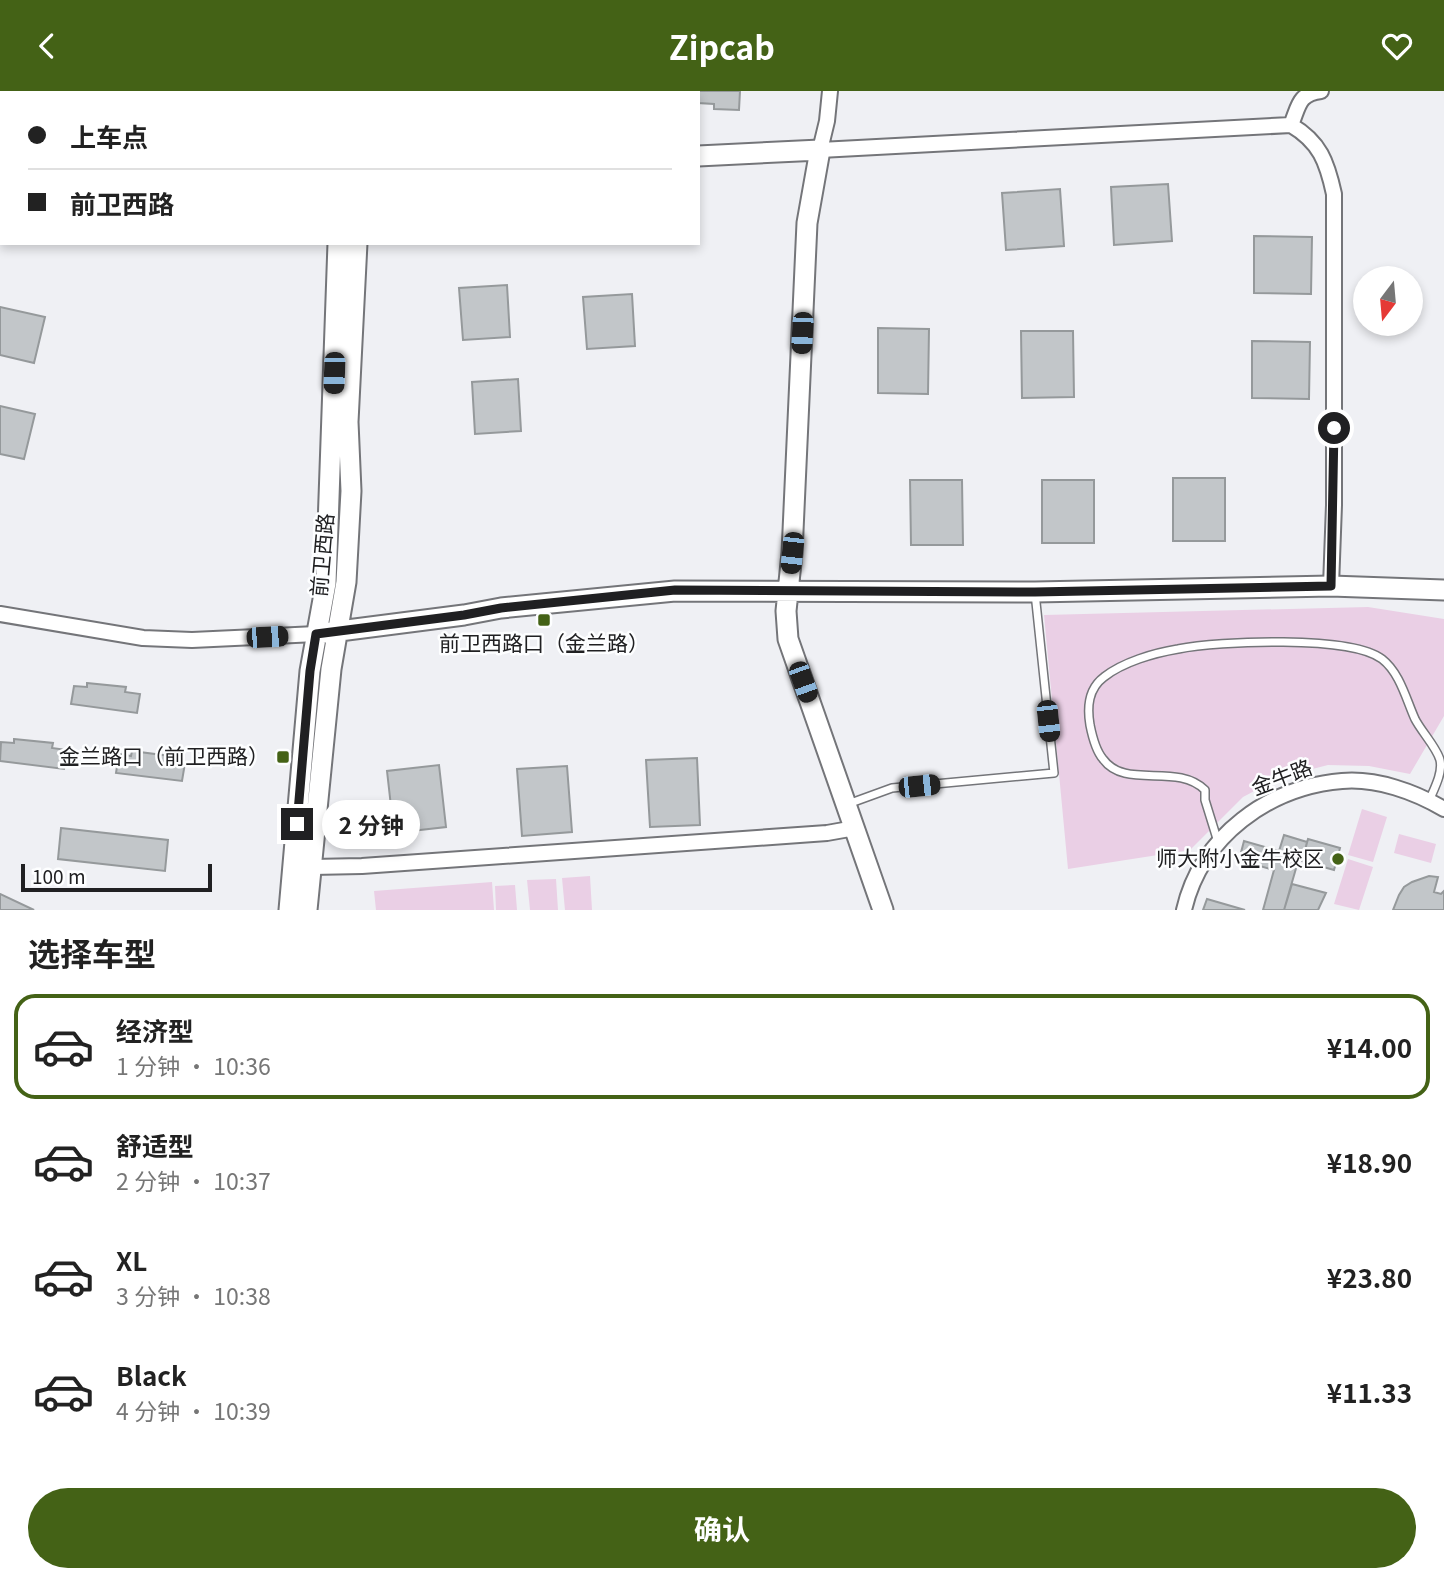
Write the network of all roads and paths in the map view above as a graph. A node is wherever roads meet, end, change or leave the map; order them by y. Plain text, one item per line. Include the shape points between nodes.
1 (830, 91) edge
2 (1321, 91) edge
3 (1291, 125) junction
4 (820, 150) junction
5 (700, 156) edge
6 (338, 245) edge
7 (357, 245) edge
8 (1331, 586) junction
9 (1444, 590) edge
10 (789, 591) junction
11 (1035, 592) junction
12 (0, 614) edge
13 (337, 632) junction
14 (316, 634) junction
15 (1429, 800) junction
16 (847, 804) junction
17 (1444, 809) edge
18 (855, 828) junction
19 (1218, 842) junction
20 (312, 867) junction
21 (289, 910) edge
22 (307, 910) edge
23 (883, 910) edge
24 (1184, 910) edge

1 - 4 street
2 - 3 street via 1301,98
3 - 4 street
3 - 8 street via 1307,134 1321,152 1334,194
4 - 5 street
4 - 10 street via 807,223
6 - 14 street, 前卫西路 via 326,583
7 - 13 street, 前卫西路 via 348,422 351,491 346,582
8 - 9 street
8 - 11 street
10 - 11 street
10 - 13 street via 675,590 501,608
10 - 16 street via 788,639
11 - 16 lane via 1054,773 892,788
12 - 14 street via 143,638
13 - 14 street
13 - 20 street, 前卫西路
14 - 21 street, 前卫西路
15 - 17 street, 金牛路
15 - 19 street, 金牛路 via 1356,781 1308,786 1247,815
15 - 19 lane via 1440,760 1389,666 1359,650 1253,642 1178,649 1134,661 1103,677 1087,705 1101,757 1122,773 1196,781 1205,790
16 - 18 street
18 - 20 street
18 - 23 street
19 - 24 street, 金牛路 via 1196,877
20 - 22 street, 前卫西路

